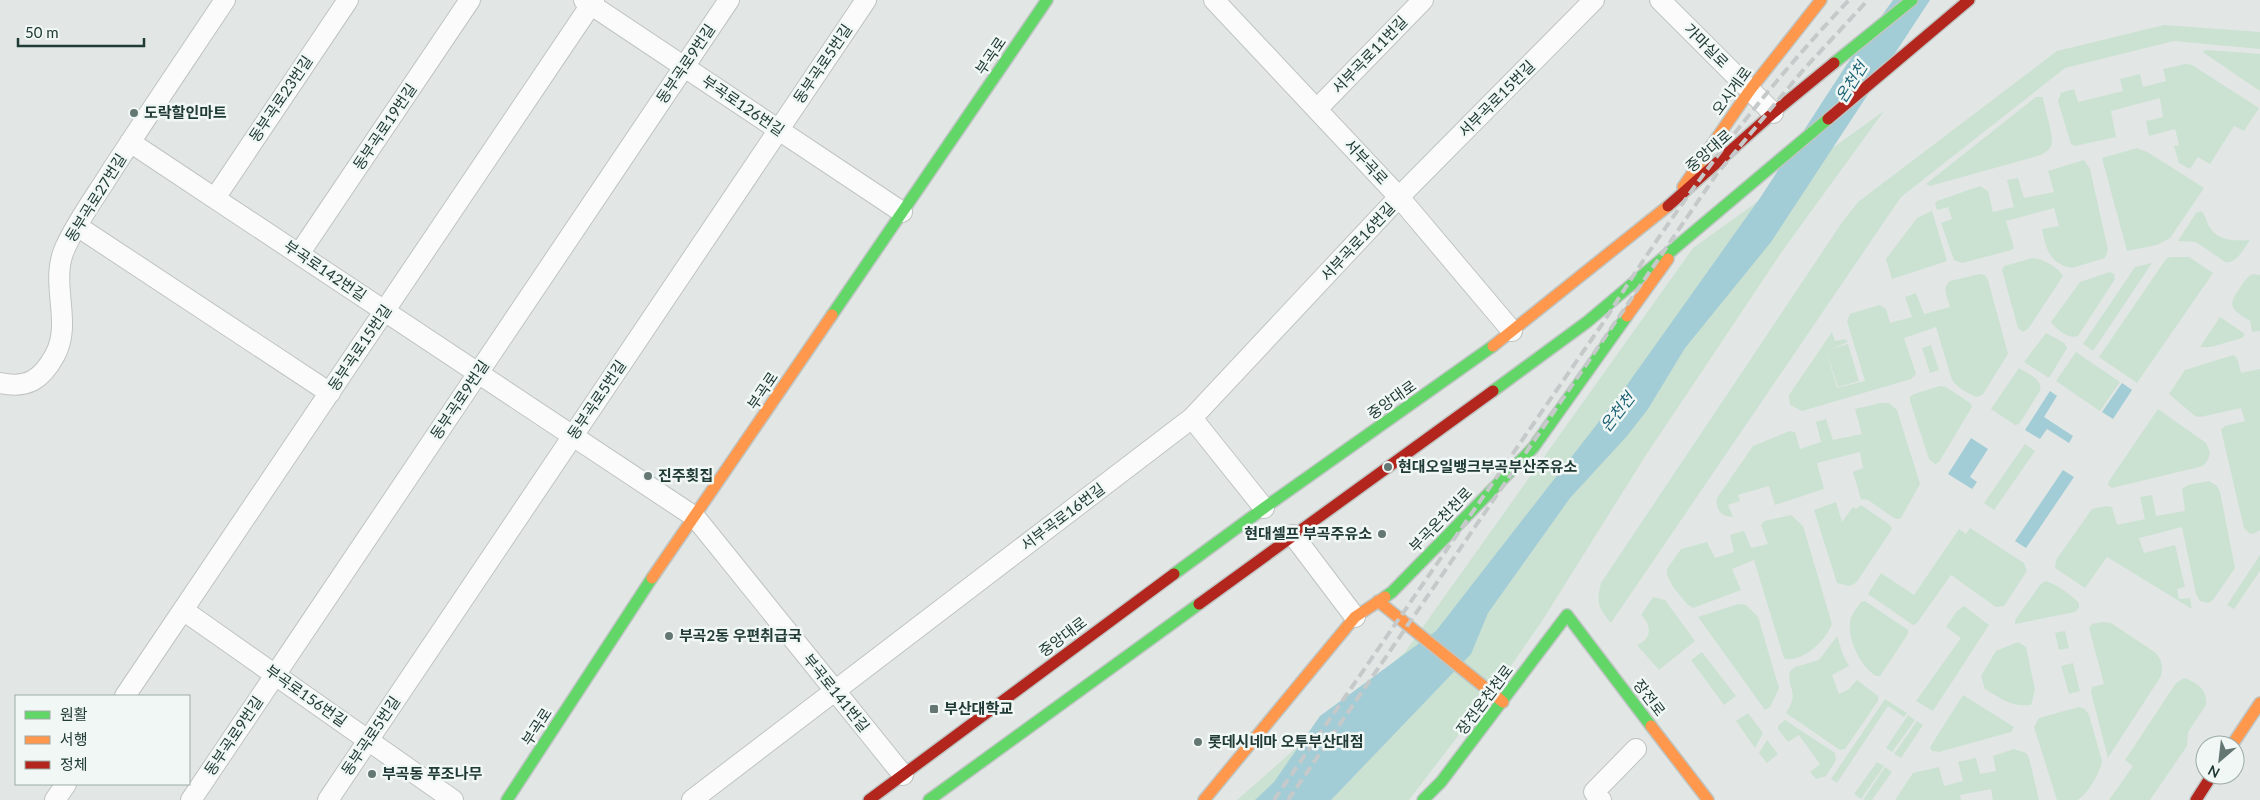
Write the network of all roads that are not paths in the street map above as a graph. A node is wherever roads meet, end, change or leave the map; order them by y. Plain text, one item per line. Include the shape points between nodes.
1 (225, 0) edge
2 (348, 0) edge
3 (470, 0) edge
4 (729, 0) edge
5 (866, 0) edge
6 (1047, 0) edge
7 (1423, 0) edge
8 (1594, 0) edge
9 (1660, 0) edge
10 (1822, 0) edge
11 (1912, 0) edge
12 (1969, 0) edge
13 (590, 1) edge
14 (1219, 2) edge
15 (684, 66) junction
16 (1750, 90) junction
17 (1317, 109) junction
18 (1774, 113) junction
19 (778, 130) junction
20 (130, 142) junction
21 (1399, 197) junction
22 (215, 198) junction
23 (1672, 203) junction
24 (902, 212) junction
25 (77, 226) junction
26 (1680, 243) junction
27 (300, 254) junction
28 (385, 311) junction
29 (1512, 331) junction
30 (478, 373) junction
31 (0, 383) edge
32 (330, 393) junction
33 (1192, 418) junction
34 (573, 436) junction
35 (1264, 508) junction
36 (695, 517) junction
37 (1293, 535) junction
38 (1383, 605) junction
39 (183, 610) junction
40 (1567, 615) joint
41 (1355, 616) junction
42 (275, 675) junction
43 (834, 692) junction
44 (126, 695) edge
45 (1502, 702) junction
46 (2260, 703) edge
47 (2239, 735) edge
48 (368, 740) junction
49 (1636, 748) dead end
50 (903, 775) junction
51 (65, 785) edge
52 (2206, 785) edge
53 (55, 800) edge
54 (191, 800) edge
55 (328, 800) edge
56 (453, 800) edge
57 (507, 800) edge
58 (692, 800) edge
59 (869, 800) edge
60 (929, 800) edge
61 (1204, 800) edge
62 (1423, 800) edge
63 (1601, 800) edge
64 (1708, 800) edge
65 (2196, 800) edge

1 - 20 street, 동부곡로27번길
2 - 22 street, 동부곡로23번길
3 - 27 street, 동부곡로19번길
4 - 15 street, 동부곡로9번길
5 - 19 street, 동부곡로5번길
6 - 24 main road, 부곡로
7 - 17 street, 서부곡로11번길
8 - 21 street, 서부곡로15번길
9 - 16 street, 가마실로
10 - 16 main road, 오시게로
11 - 18 main road, 중앙대로
12 - 26 main road
13 - 15 street, 부곡로126번길
13 - 28 street, 동부곡로15번길
14 - 17 street, 서부곡로
15 - 19 street, 부곡로126번길
15 - 30 street, 동부곡로9번길
16 - 18 street, 가마실로
16 - 23 main road, 오시게로
17 - 21 street, 서부곡로
18 - 23 main road, 중앙대로
19 - 24 street, 부곡로126번길
19 - 34 street, 동부곡로5번길
20 - 22 street, 부곡로142번길
20 - 25 street, 동부곡로27번길
21 - 29 street, 서부곡로
21 - 33 street, 서부곡로16번길
22 - 27 street, 부곡로142번길
23 - 29 main road, 중앙대로
24 - 36 main road, 부곡로
25 - 31 street, 동부곡로27번길 via 59,263 63,326 60,345 42,376 23,384
25 - 32 street
26 - 37 main road via 1587,322
26 - 38 main road, 부곡온천천로 via 1533,448
27 - 28 street, 부곡로142번길
28 - 30 street, 부곡로142번길
28 - 32 street, 동부곡로15번길
29 - 35 main road, 중앙대로
30 - 34 street, 부곡로142번길
30 - 42 street, 동부곡로9번길
32 - 39 street, 동부곡로15번길
33 - 35 street
33 - 43 street, 서부곡로16번길
34 - 36 street, 부곡로142번길
34 - 48 street, 동부곡로5번길
35 - 50 main road, 중앙대로
36 - 43 street, 부곡로141번길
36 - 57 main road, 부곡로
37 - 41 street
37 - 60 main road
38 - 41 main road, 부곡온천천로
38 - 45 main road
39 - 42 street, 부곡로156번길
39 - 44 street, 동부곡로15번길
40 - 45 main road, 장전온천천로
40 - 64 main road, 장전로
41 - 61 main road, 부곡온천천로
42 - 48 street, 부곡로156번길
42 - 54 street, 동부곡로9번길
43 - 50 street, 부곡로141번길
43 - 58 street, 서부곡로16번길
45 - 62 main road, 장전온천천로 via 1442,782
46 - 47 main road
48 - 55 street, 동부곡로5번길
48 - 56 street, 부곡로156번길
49 - 63 street via 1594,792
50 - 59 main road, 중앙대로
51 - 53 street
52 - 65 main road

